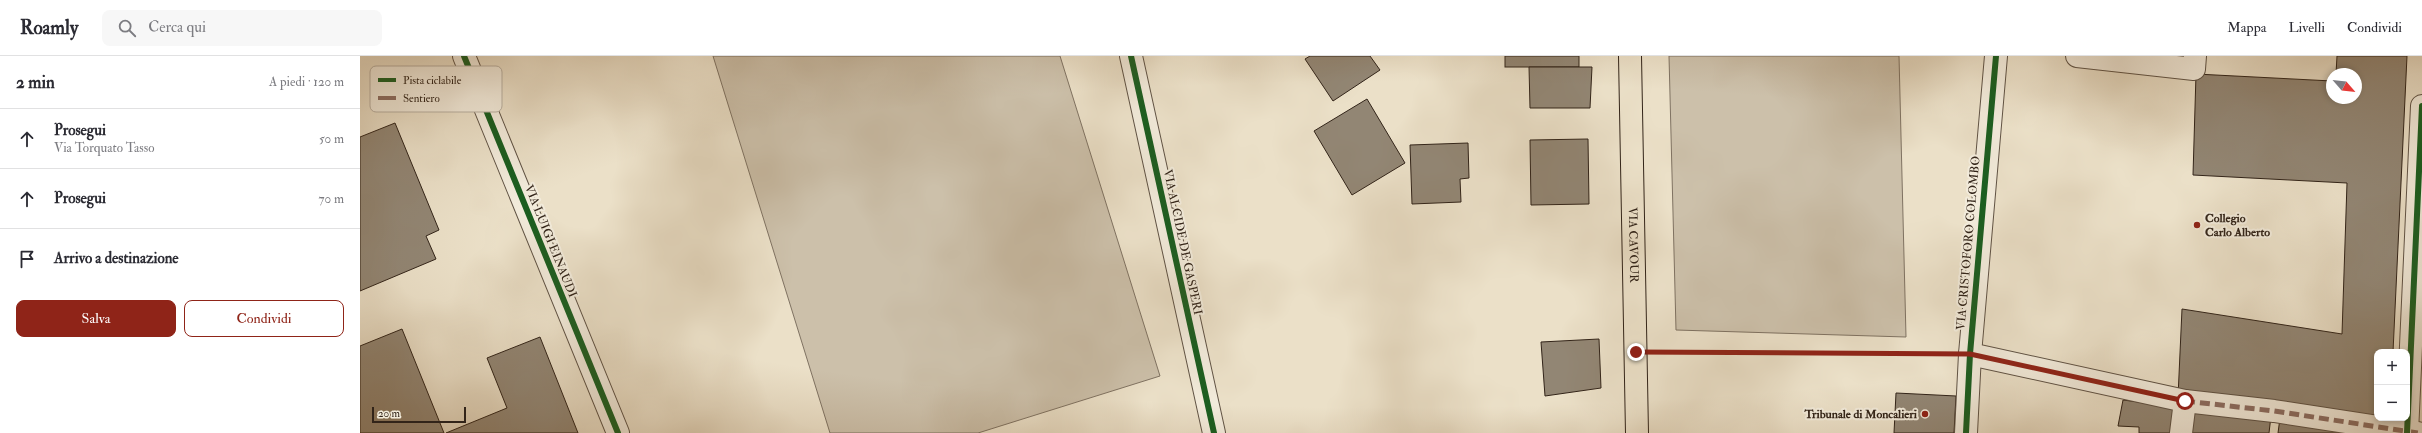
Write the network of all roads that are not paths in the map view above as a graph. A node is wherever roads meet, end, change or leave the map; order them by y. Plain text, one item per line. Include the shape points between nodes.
1 (464, 56) edge
2 (1131, 56) edge
3 (1630, 56) edge
4 (1996, 56) edge
5 (2077, 56) edge
6 (2195, 62) edge
7 (468, 66) edge
8 (2422, 106) edge
9 (487, 112) edge
10 (2422, 114) edge
11 (1970, 354) junction
12 (2185, 401) junction
13 (2411, 432) edge
14 (618, 433) edge
15 (1214, 433) edge
16 (1637, 433) edge
17 (1966, 433) edge
18 (2181, 433) edge

1 - 7 street, VIA LUIGI EINAUDI
2 - 15 street, VIA ALCIDE DE GASPERI
3 - 16 main road, VIA CAVOUR
4 - 11 street, VIA CRISTOFORO COLOMBO
5 - 6 street
8 - 10 street
9 - 14 street, VIA LUIGI EINAUDI
10 - 13 street
11 - 12 street
11 - 17 street, VIA CRISTOFORO COLOMBO
12 - 13 street via 2274,411
12 - 18 street

